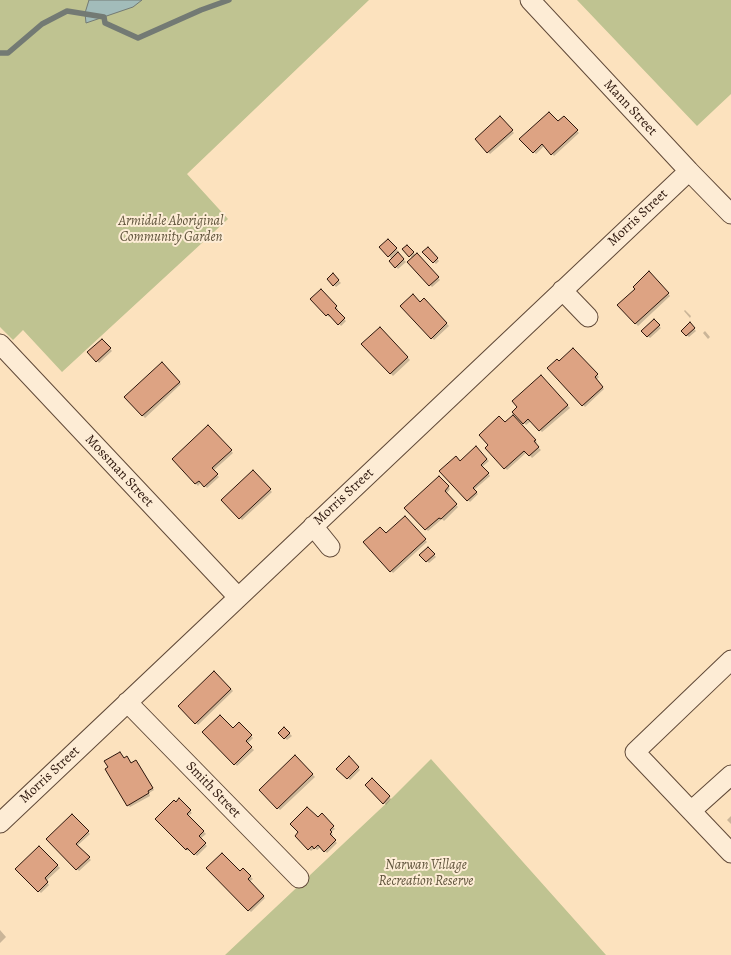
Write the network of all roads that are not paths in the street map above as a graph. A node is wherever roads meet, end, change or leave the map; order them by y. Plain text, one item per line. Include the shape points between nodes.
1 (530, 0) edge
2 (689, 171) junction
3 (731, 214) edge
4 (562, 290) junction
5 (588, 317) dead end
6 (0, 344) edge
7 (313, 526) junction
8 (330, 547) dead end
9 (238, 598) junction
10 (731, 660) edge
11 (127, 702) junction
12 (731, 775) edge
13 (692, 811) junction
14 (0, 823) edge
15 (731, 853) edge
16 (299, 878) dead end

1 - 2 street, Mann Street
2 - 3 street, Mann Street
2 - 4 street, Morris Street
4 - 5 street
4 - 7 street, Morris Street
6 - 9 street, Mossman Street
7 - 8 street
7 - 9 street, Morris Street
9 - 11 street, Morris Street
10 - 13 street via 635,752
11 - 14 street, Morris Street
11 - 16 street, Smith Street
12 - 13 street
13 - 15 street

